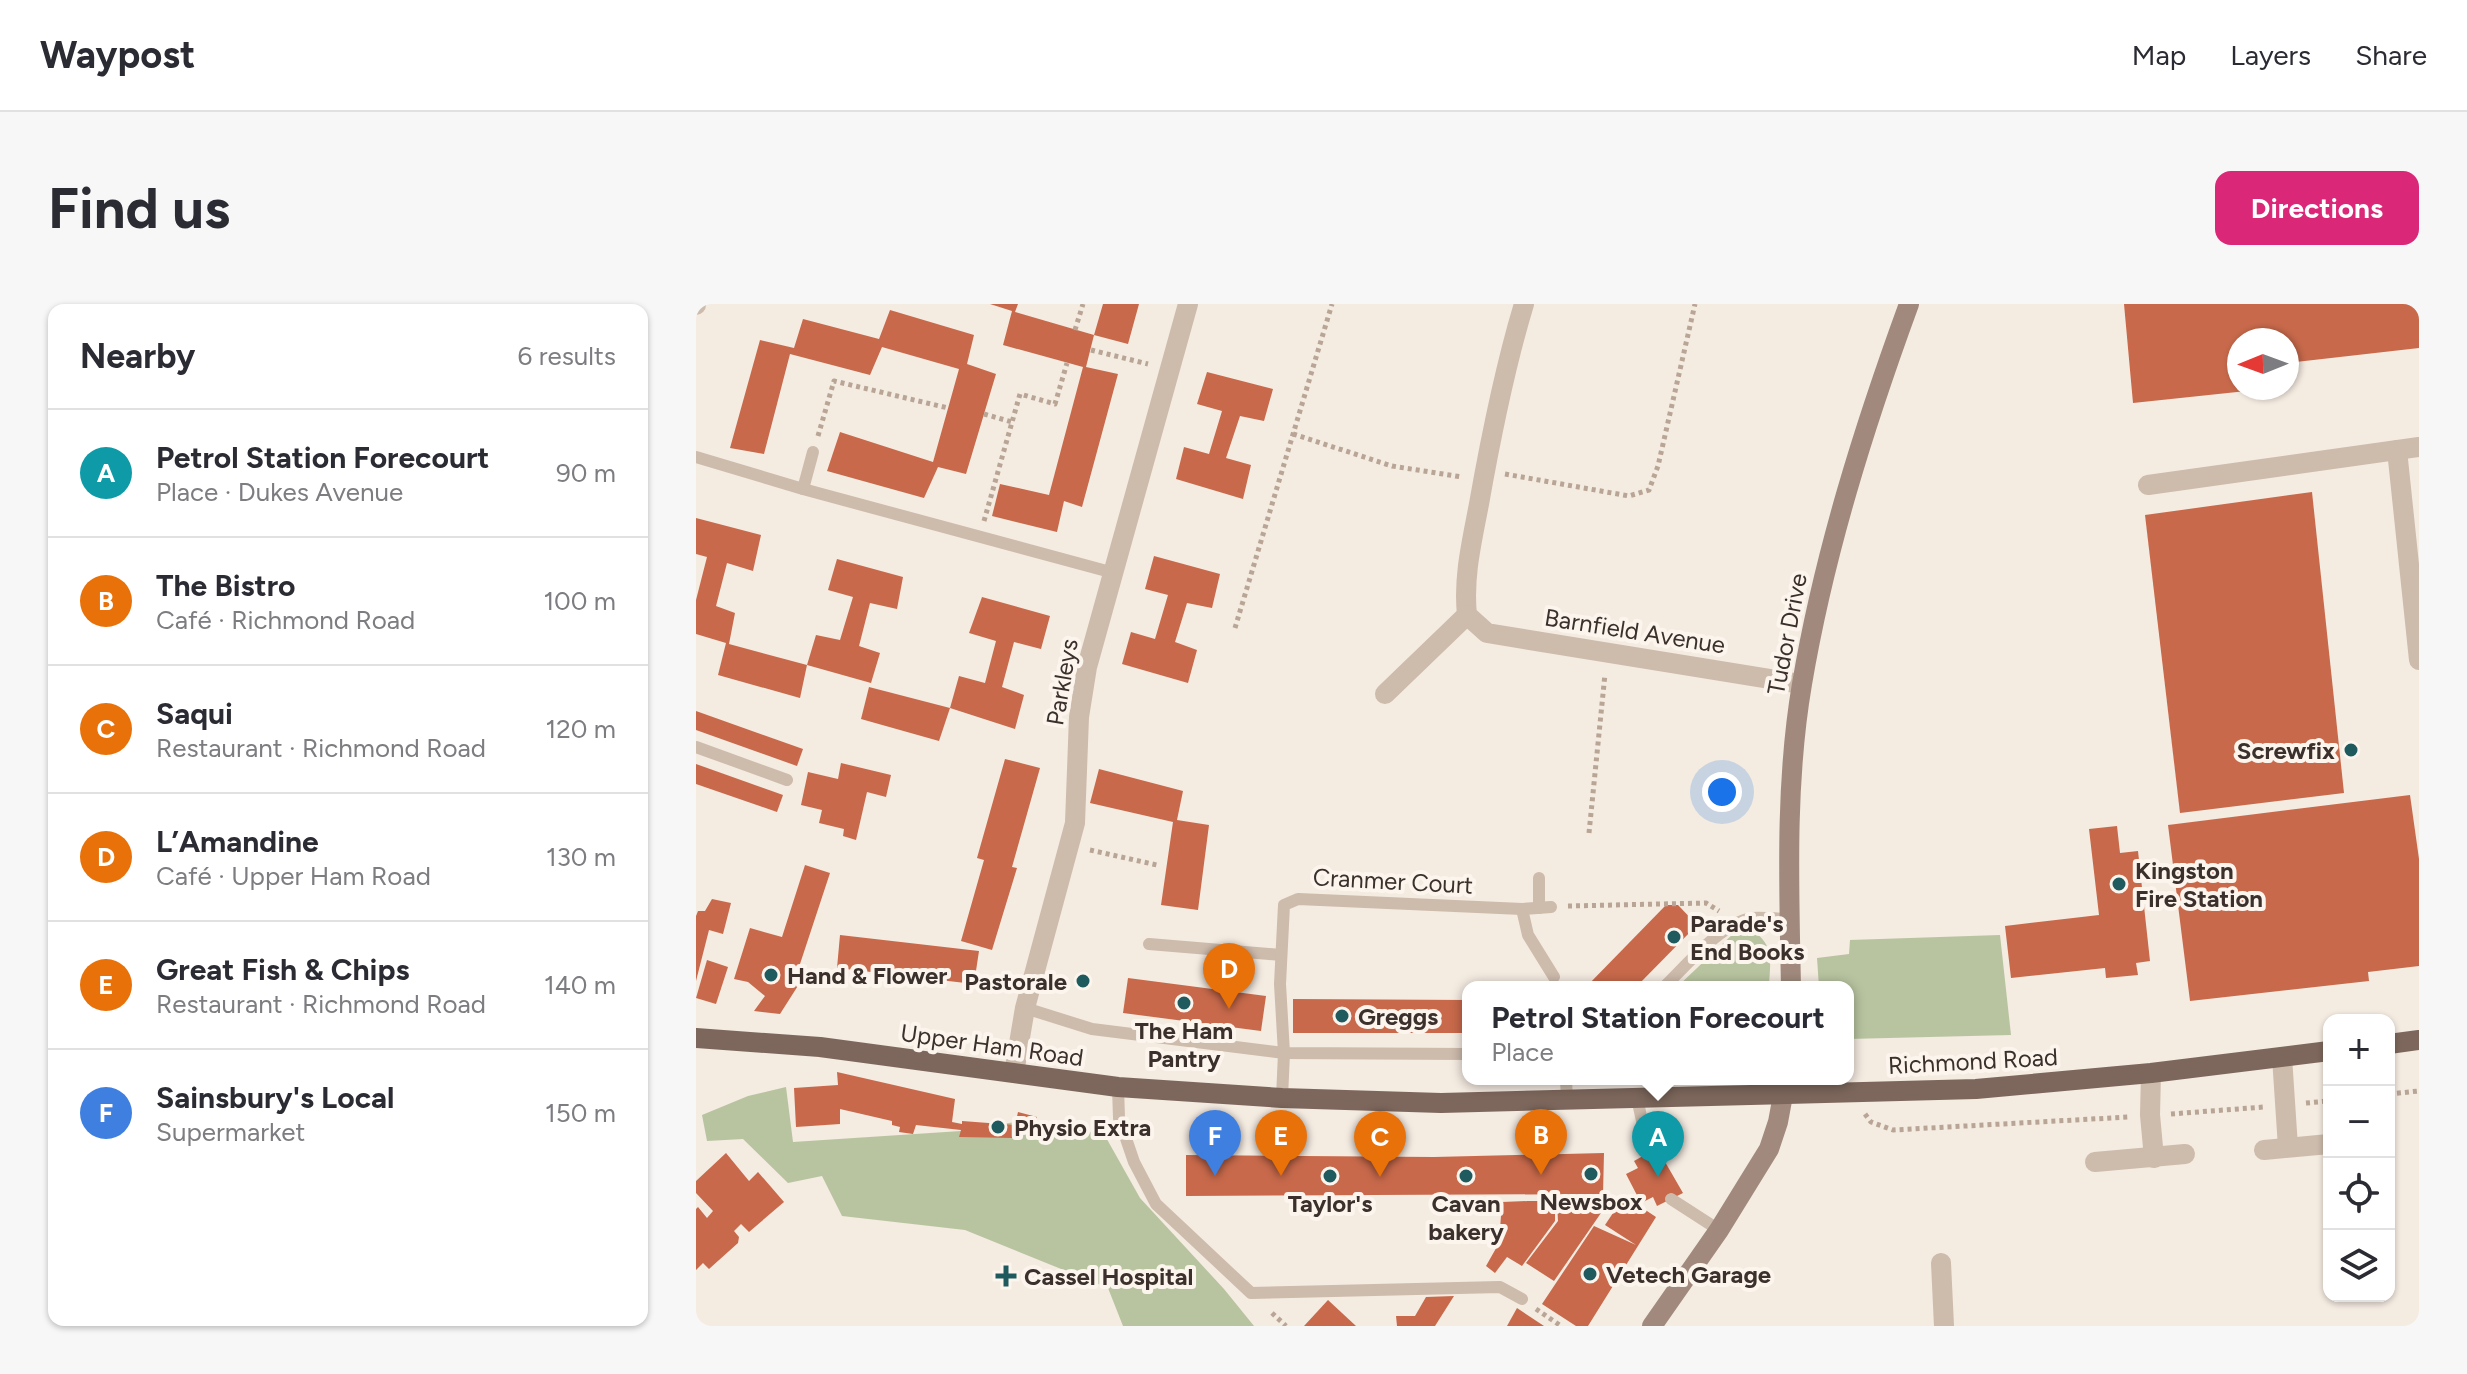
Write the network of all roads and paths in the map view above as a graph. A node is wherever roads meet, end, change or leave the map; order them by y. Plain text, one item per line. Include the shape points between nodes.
1 (1083, 304) edge
2 (1188, 304) edge
3 (1332, 304) edge
4 (1524, 304) edge
5 (1695, 304) edge
6 (1909, 304) edge
7 (1075, 330) dead end
8 (1091, 350) dead end
9 (1067, 363) dead end
10 (1170, 370) junction
11 (948, 408) dead end
12 (984, 414) dead end
13 (1012, 422) junction
14 (1293, 434) junction
15 (2419, 447) edge
16 (2397, 450) junction
17 (813, 452) joint
18 (696, 457) edge
19 (1484, 475) junction
20 (2148, 485) dead end
21 (803, 489) junction
22 (980, 537) junction
23 (1114, 573) junction
24 (1467, 615) junction
25 (1235, 628) dead end
26 (1607, 653) junction
27 (2419, 660) edge
28 (1801, 684) junction
29 (1385, 694) dead end
30 (696, 747) edge
31 (787, 780) dead end
32 (1589, 833) dead end
33 (1069, 845) junction
34 (1157, 865) dead end
35 (1539, 878) dead end
36 (1545, 907) junction
37 (1522, 909) junction
38 (1790, 919) junction
39 (1737, 923) junction
40 (1149, 944) dead end
41 (1281, 955) junction
42 (1554, 977) dead end
43 (1670, 981) edge
44 (1791, 981) edge
45 (1025, 1008) junction
46 (696, 1038) edge
47 (2419, 1040) edge
48 (2395, 1043) edge
49 (2323, 1052) edge
50 (1284, 1053) junction
51 (1462, 1054) edge
52 (2282, 1057) junction
53 (1014, 1073) junction
54 (2151, 1073) junction
55 (1566, 1085) edge
56 (1118, 1087) junction
57 (1785, 1087) edge
58 (2419, 1091) edge
59 (2395, 1093) edge
60 (1858, 1094) junction
61 (1282, 1098) junction
62 (1637, 1098) junction
63 (1567, 1101) junction
64 (2323, 1102) edge
65 (2286, 1105) junction
66 (2150, 1115) junction
67 (2323, 1144) edge
68 (2288, 1147) junction
69 (2264, 1150) dead end
70 (1649, 1153) dead end
71 (2185, 1154) dead end
72 (2154, 1158) junction
73 (2095, 1162) dead end
74 (1671, 1199) dead end
75 (1719, 1230) junction
76 (1941, 1263) dead end
77 (1522, 1299) joint
78 (1561, 1326) edge
79 (1652, 1326) edge
80 (1944, 1326) edge

1 - 7 path
2 - 10 street, Parkleys
3 - 14 path
4 - 19 street
5 - 19 path via 1649,490 1629,496
6 - 28 street, Tudor Drive via 1855,463
8 - 10 path
9 - 13 path via 1055,404 1020,394
10 - 23 street, Parkleys
11 - 17 path via 834,381
12 - 13 path
13 - 22 path
14 - 19 path via 1392,466
14 - 25 path
15 - 16 street
16 - 20 street
16 - 27 street
17 - 21 lane
18 - 21 lane
19 - 24 street via 1464,589
21 - 22 lane
22 - 23 lane
23 - 33 street, Parkleys via 1087,667
24 - 26 street, Barnfield Avenue via 1487,633
24 - 29 street
26 - 28 street, Barnfield Avenue
26 - 32 path
28 - 38 street, Tudor Drive via 1789,837
30 - 31 lane
33 - 34 path
33 - 45 street, Parkleys
35 - 36 lane
36 - 37 lane, Cranmer Court
36 - 39 path via 1706,903
37 - 41 lane, Cranmer Court via 1298,899 1284,905
37 - 42 lane via 1528,935
38 - 39 lane
38 - 44 street, Tudor Drive
39 - 43 lane
40 - 41 lane
41 - 50 lane, Cranmer Court
45 - 50 lane via 1092,1029
45 - 53 street, Parkleys
46 - 53 main road, Upper Ham Road via 792,1043
47 - 48 main road
49 - 52 main road, Richmond Road
50 - 51 lane
50 - 61 lane, Cranmer Court
52 - 54 main road, Richmond Road
52 - 65 street
53 - 56 main road, Upper Ham Road
54 - 60 main road, Richmond Road
54 - 66 street
55 - 63 lane
56 - 61 main road, Upper Ham Road
56 - 77 lane via 1119,1118 1156,1204 1251,1293 1500,1287
57 - 60 main road, Richmond Road
57 - 62 main road, Richmond Road
57 - 75 street via 1769,1149
58 - 59 path
60 - 66 path via 1866,1118 1893,1130
61 - 63 main road, Richmond Road
62 - 63 main road, Richmond Road
62 - 70 lane
64 - 65 path
65 - 66 path
65 - 68 street
66 - 72 street
67 - 68 street
68 - 69 street
71 - 72 street
72 - 73 street
74 - 75 lane
75 - 79 street
76 - 80 street
77 - 78 path

